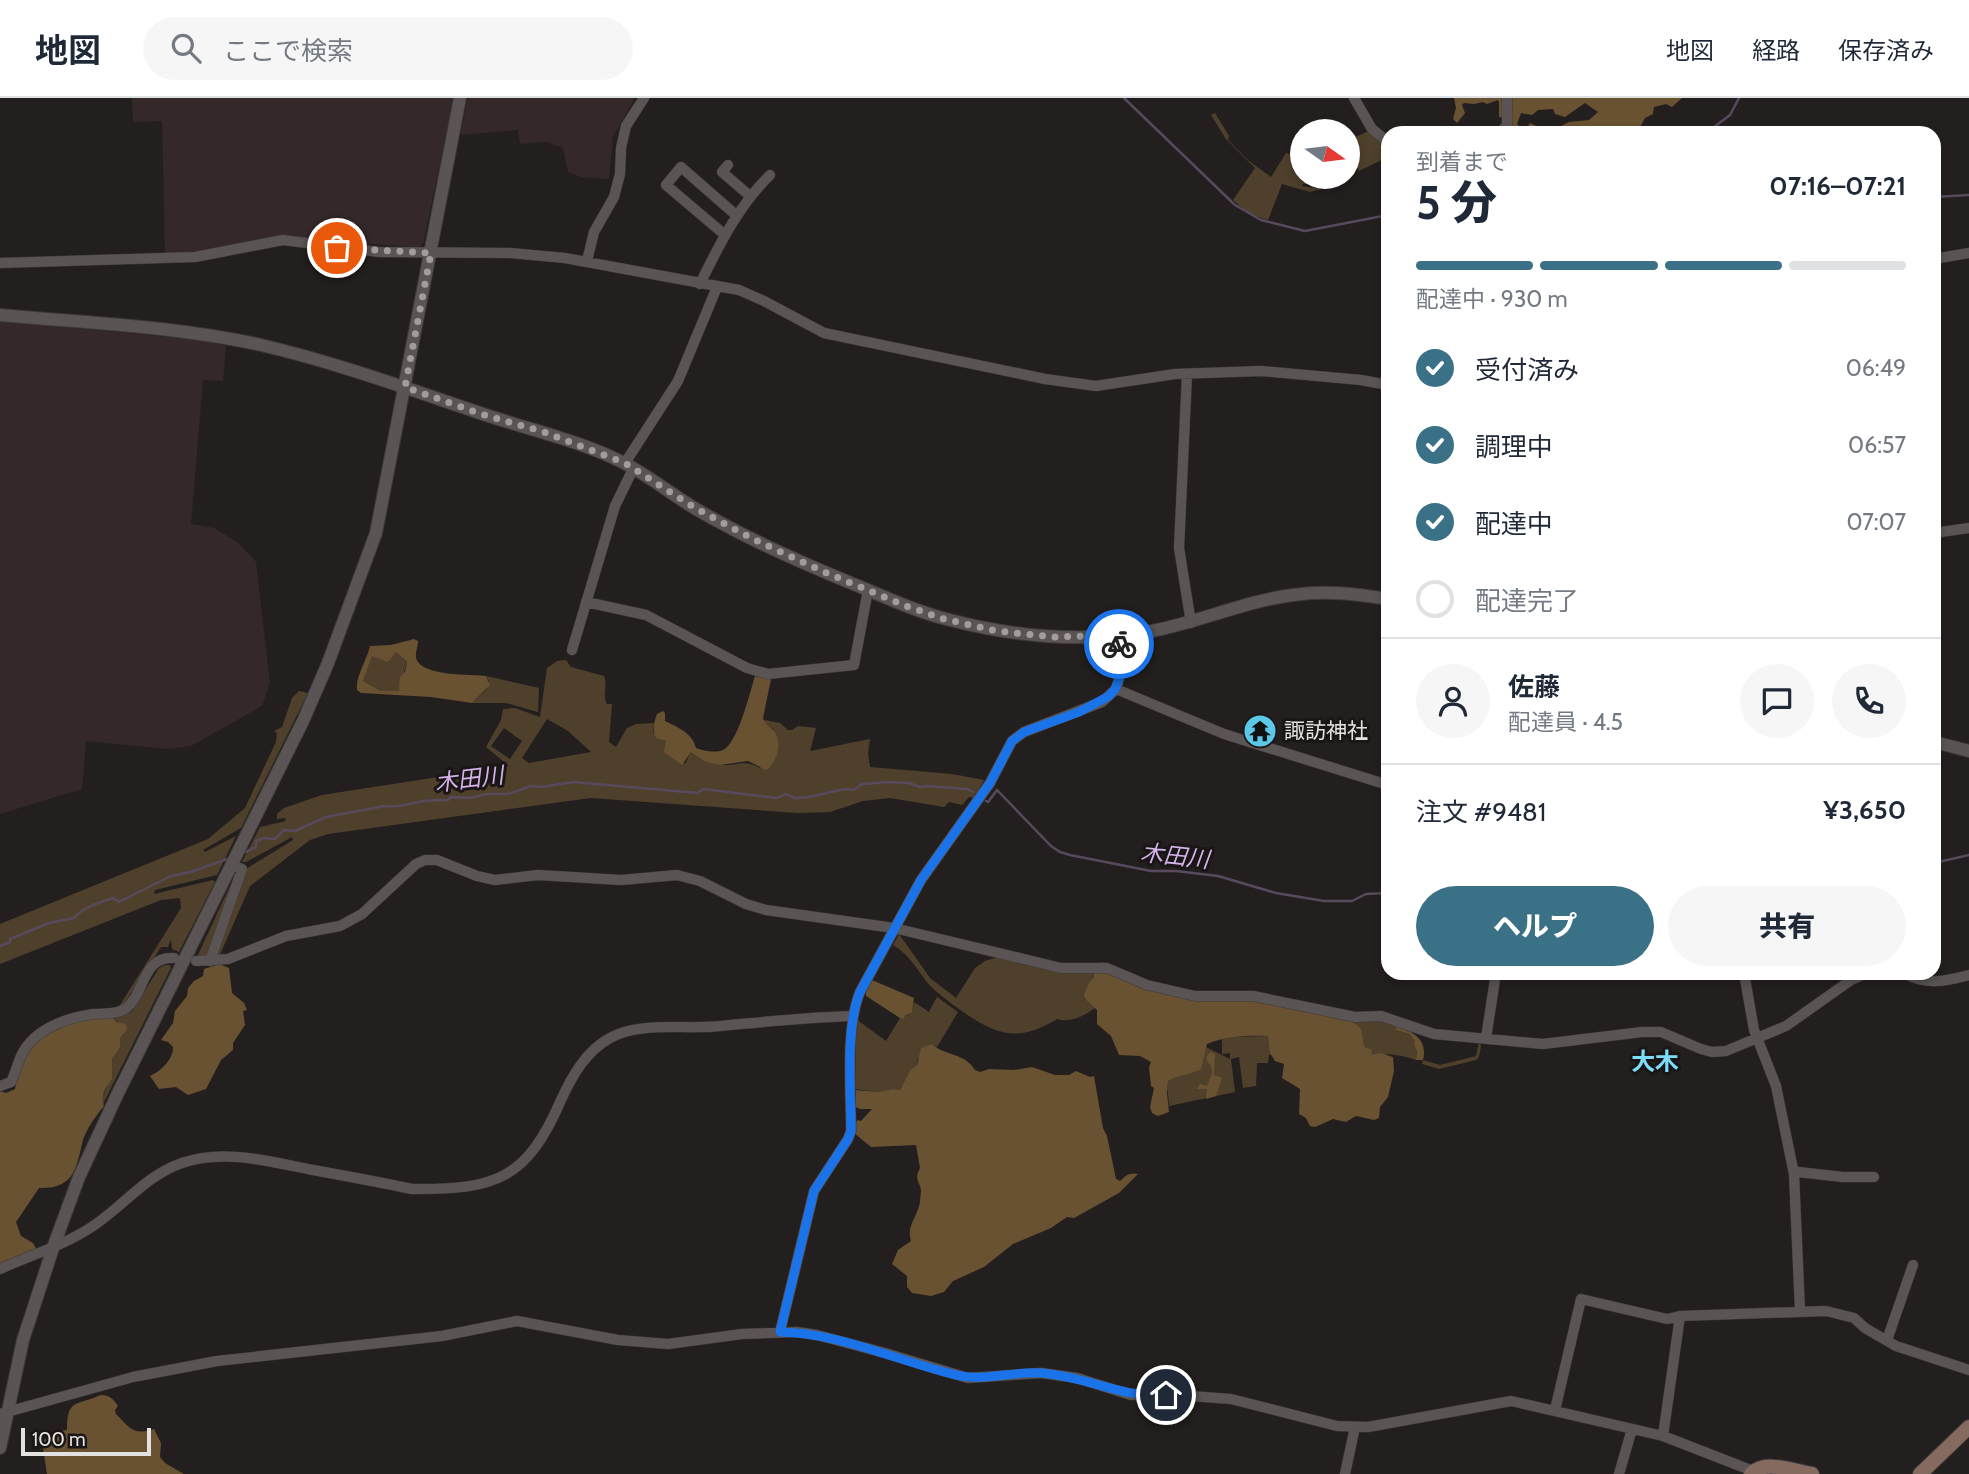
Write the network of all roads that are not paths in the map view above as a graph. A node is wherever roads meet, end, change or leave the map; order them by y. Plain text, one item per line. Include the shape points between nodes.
1 (460, 98) edge
2 (644, 98) edge
3 (1354, 98) edge
4 (1507, 98) edge
5 (1507, 126) edge
6 (1381, 137) edge
7 (728, 165) dead end
8 (770, 175) dead end
9 (750, 197) junction
10 (737, 216) junction
11 (725, 235) junction
12 (431, 253) junction
13 (1969, 253) edge
14 (1941, 258) edge
15 (587, 261) junction
16 (0, 263) edge
17 (700, 284) junction
18 (717, 287) junction
19 (0, 315) edge
20 (1187, 374) junction
21 (1381, 384) edge
22 (405, 387) junction
23 (629, 466) junction
24 (1969, 528) edge
25 (1941, 532) edge
26 (868, 590) junction
27 (1381, 598) edge
28 (586, 602) junction
29 (1191, 623) junction
30 (1119, 635) junction
31 (572, 650) dead end
32 (1115, 689) junction
33 (1941, 744) edge
34 (1969, 751) edge
35 (1381, 783) edge
36 (231, 865) junction
37 (894, 928) junction
38 (174, 958) dead end
39 (196, 961) dead end
40 (210, 961) junction
41 (1969, 975) edge
42 (1495, 980) edge
43 (1745, 980) edge
44 (1851, 980) edge
45 (1919, 980) edge
46 (853, 1016) junction
47 (1486, 1038) junction
48 (1757, 1040) junction
49 (0, 1086) edge
50 (1794, 1174) junction
51 (1874, 1177) dead end
52 (54, 1245) junction
53 (1913, 1265) dead end
54 (0, 1269) edge
55 (1800, 1311) junction
56 (1680, 1315) junction
57 (780, 1332) junction
58 (1887, 1340) junction
59 (1969, 1370) edge
60 (1555, 1410) junction
61 (3, 1413) edge
62 (1355, 1427) junction
63 (1969, 1427) edge
64 (1632, 1429) junction
65 (1663, 1436) junction
66 (0, 1448) edge
67 (1752, 1472) edge
68 (1345, 1474) edge
69 (1619, 1474) edge
70 (1812, 1474) edge
71 (1920, 1474) edge

1 - 12 street
2 - 15 street via 626,126 614,197 594,232
3 - 6 street via 1371,129
4 - 5 street
7 - 9 street via 722,172
8 - 9 street
9 - 10 street
10 - 11 street
10 - 11 street via 681,167 666,185
11 - 17 street
12 - 15 street via 510,253
12 - 16 street via 283,240 195,257
12 - 22 street
13 - 14 street
15 - 17 street
17 - 18 street
18 - 20 street via 764,301 824,333 1045,379 1103,386
18 - 23 street via 678,381
19 - 22 street via 176,331 260,345
20 - 21 street via 1261,370
20 - 29 street via 1179,548
22 - 23 street via 544,432
22 - 36 street via 376,533 313,698
23 - 26 street via 753,539
23 - 28 street
24 - 25 street
26 - 28 street via 854,665 788,674 747,668 646,615
26 - 30 street via 944,619 997,631 1047,637
27 - 29 street via 1333,592 1291,595
28 - 31 street
29 - 30 street
30 - 32 street via 1121,658
32 - 35 street via 1224,734
32 - 37 street via 1102,702 1012,741 990,783 921,880
33 - 34 street
36 - 40 street via 242,869
36 - 52 street via 118,1093
37 - 40 street via 766,910 677,875 621,880 538,875 495,880 430,860 416,864 351,922 286,936 228,959
37 - 46 street via 860,992
37 - 47 street via 1061,968 1107,968 1147,985 1195,996 1253,996 1355,1017 1381,1016 1434,1034
38 - 49 street via 161,958 153,964 127,1007 61,1021 38,1035 23,1051 11,1082
39 - 40 street
41 - 45 street via 1942,982
42 - 47 street
43 - 48 street
44 - 48 street via 1786,1026
46 - 52 street via 647,1029 610,1038 580,1065 537,1147 510,1173 488,1184 412,1189 245,1157 207,1157 163,1171 95,1226
46 - 57 street via 851,1131 814,1191
47 - 48 street via 1543,1044 1661,1032 1718,1052
48 - 50 street via 1776,1086
50 - 51 street
50 - 55 street
52 - 54 street
52 - 61 street
53 - 58 street
55 - 56 street
55 - 58 street via 1854,1318
56 - 60 street via 1667,1319 1581,1299
56 - 65 street
57 - 61 street via 668,1344 618,1340 517,1321 442,1336 217,1362 133,1377
57 - 62 street via 817,1335 968,1378 1041,1373 1077,1378 1131,1395 1231,1399
58 - 59 street
60 - 62 street via 1511,1401
60 - 64 street
61 - 66 street
62 - 68 street
63 - 71 main road
64 - 65 street
64 - 69 street
65 - 67 street
67 - 70 main road via 1771,1466

